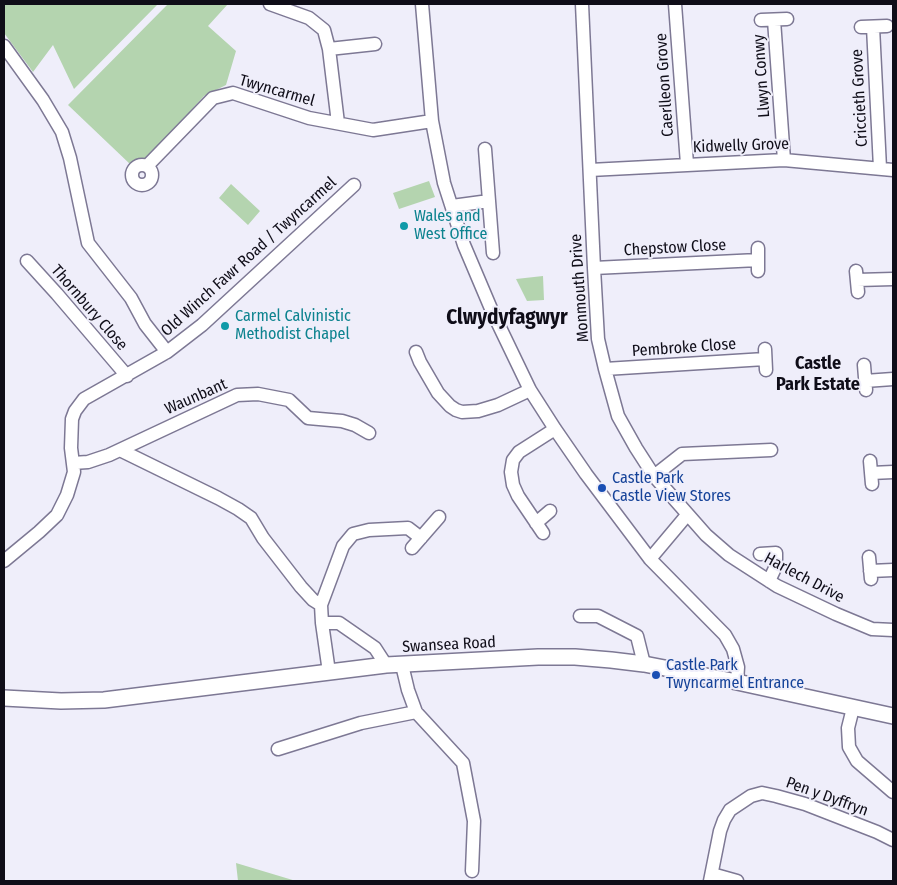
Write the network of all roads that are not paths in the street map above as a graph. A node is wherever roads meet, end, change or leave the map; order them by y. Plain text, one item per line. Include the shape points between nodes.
1 (270, 4) edge
2 (422, 4) edge
3 (582, 4) edge
4 (675, 4) edge
5 (761, 20) dead end
6 (887, 26) dead end
7 (375, 44) dead end
8 (4, 46) edge
9 (329, 49) junction
10 (432, 121) junction
11 (338, 124) junction
12 (485, 149) dead end
13 (784, 160) junction
14 (687, 164) junction
15 (147, 166) dead end
16 (880, 168) junction
17 (590, 170) junction
18 (893, 170) edge
19 (354, 186) dead end
20 (489, 201) junction
21 (452, 206) junction
22 (493, 253) dead end
23 (758, 260) dead end
24 (26, 261) dead end
25 (594, 268) junction
26 (893, 279) edge
27 (857, 281) dead end
28 (167, 352) junction
29 (416, 352) dead end
30 (765, 359) dead end
31 (864, 365) dead end
32 (605, 369) junction
33 (127, 376) junction
34 (893, 379) edge
35 (530, 390) junction
36 (555, 429) junction
37 (369, 432) dead end
38 (120, 450) junction
39 (772, 451) dead end
40 (73, 463) junction
41 (893, 472) edge
42 (871, 473) dead end
43 (654, 476) junction
44 (550, 511) dead end
45 (687, 515) junction
46 (439, 518) dead end
47 (421, 538) junction
48 (412, 548) dead end
49 (760, 554) dead end
50 (869, 557) dead end
51 (650, 559) junction
52 (4, 561) edge
53 (893, 570) edge
54 (769, 580) junction
55 (321, 605) junction
56 (580, 616) dead end
57 (322, 622) junction
58 (893, 630) edge
59 (644, 664) junction
60 (386, 665) junction
61 (402, 665) junction
62 (329, 672) junction
63 (737, 682) junction
64 (4, 698) edge
65 (853, 708) junction
66 (416, 712) junction
67 (893, 716) edge
68 (278, 749) dead end
69 (893, 792) edge
70 (893, 840) edge
71 (472, 871) dead end
72 (711, 878) edge
73 (737, 881) edge

1 - 9 street, Twyncarmel via 309,18 324,30
2 - 10 street
3 - 17 street, Monmouth Drive
4 - 14 street, Caerlleon Grove
5 - 13 street, Llwyn Conwy via 781,20
6 - 16 street, Criccieth Grove via 867,27
7 - 9 street
8 - 28 street via 62,132 88,243 132,298 145,324
9 - 11 street, Twyncarmel
10 - 11 street, Twyncarmel via 373,130
10 - 21 street via 444,183
11 - 15 street, Twyncarmel via 233,93 213,98
12 - 20 street
13 - 14 street, Kidwelly Grove
13 - 16 street, Kidwelly Grove
14 - 17 street, Kidwelly Grove
16 - 18 street, Kidwelly Grove
17 - 25 street, Monmouth Drive
19 - 28 street, Old Winch Fawr Road / Twyncarmel via 202,325
20 - 21 street
20 - 22 street
21 - 35 street via 464,245
23 - 25 street, Chepstow Close
24 - 33 street, Thornbury Close
25 - 32 street, Monmouth Drive via 598,339
26 - 27 street
28 - 33 street, Old Winch Fawr Road / Twyncarmel
29 - 35 street via 438,393 450,406 462,412 498,405
30 - 32 street, Pembroke Close
31 - 34 street via 866,386
32 - 43 street, Monmouth Drive via 618,416
33 - 40 street, Old Winch Fawr Road / Twyncarmel via 84,400 75,411 72,419
35 - 36 street
36 - 44 street via 519,452 513,460 511,472 518,496 540,528
36 - 51 street
37 - 38 street, Waunbant via 342,421 308,418 289,400 258,394 237,395
38 - 40 street, Waunbant via 88,462
38 - 55 street via 218,498 251,518 301,587
39 - 43 street via 682,454
40 - 52 street, Old Winch Fawr Road / Twyncarmel via 72,480 57,515
41 - 42 street
43 - 45 street, Monmouth Drive
45 - 51 street
45 - 54 street, Harlech Drive via 729,555
46 - 47 street
47 - 48 street
47 - 55 street via 408,528 353,534 343,546
49 - 54 street via 776,553 776,566
50 - 53 street via 870,575
51 - 63 street via 725,635 738,667
54 - 58 street, Harlech Drive via 872,629
55 - 57 street
56 - 59 street via 598,616 636,636
57 - 60 street via 339,623 375,648
57 - 62 street
59 - 61 street, Swansea Road via 538,657
59 - 63 street, Swansea Road
60 - 61 street, Swansea Road
60 - 62 street, Swansea Road
61 - 66 street
62 - 64 street, Swansea Road via 104,700
63 - 65 street, Swansea Road
65 - 67 street, Swansea Road
65 - 69 street, Pen y Dyffryn via 848,728 850,747 857,761
66 - 68 street via 361,724
66 - 71 street via 463,763 474,822
70 - 72 street, Pen y Dyffryn via 805,804 756,794 730,810 724,820
72 - 73 street, Pen y Dyffryn

